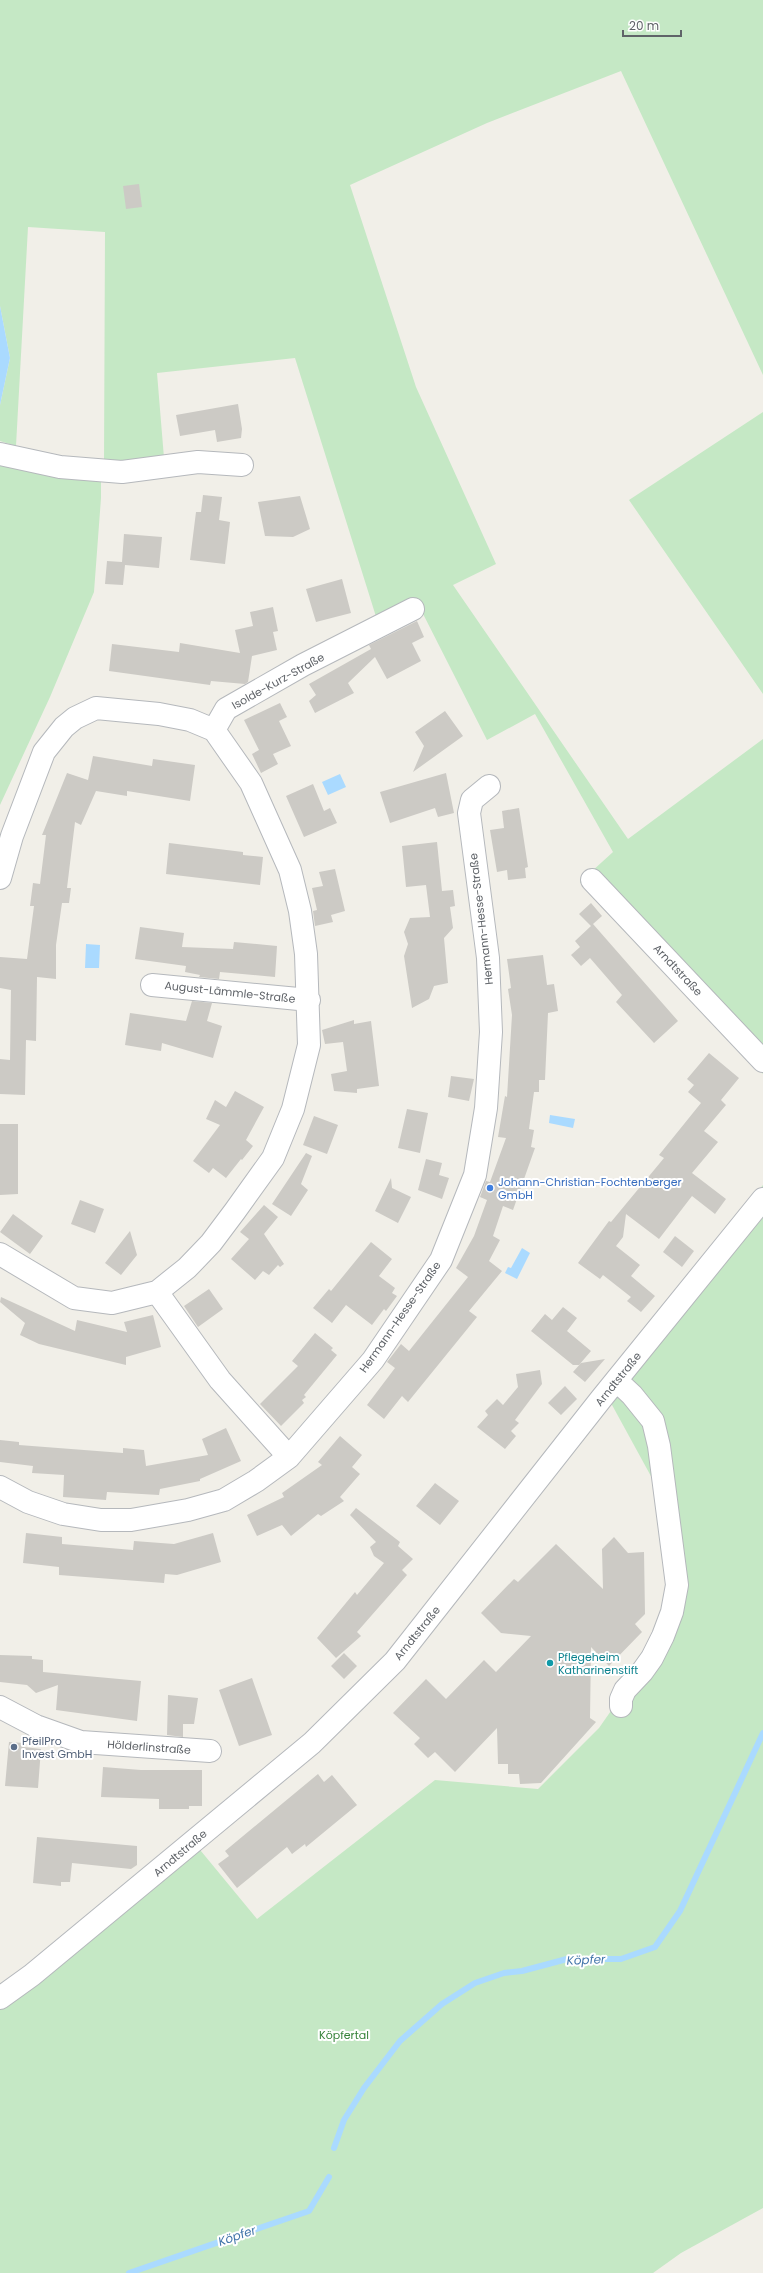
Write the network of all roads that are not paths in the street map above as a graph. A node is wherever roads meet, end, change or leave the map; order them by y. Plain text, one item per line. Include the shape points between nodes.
1 (0, 454) edge
2 (242, 465) dead end
3 (413, 609) dead end
4 (214, 730) junction
5 (489, 786) dead end
6 (0, 878) edge
7 (592, 880) dead end
8 (152, 985) dead end
9 (308, 1000) junction
10 (763, 1061) edge
11 (763, 1199) edge
12 (0, 1254) edge
13 (157, 1292) junction
14 (617, 1381) junction
15 (288, 1457) junction
16 (0, 1487) edge
17 (621, 1706) dead end
18 (0, 1707) edge
19 (210, 1751) dead end
20 (0, 1998) edge

1 - 2 street via 60,467 122,472 198,462
3 - 4 street, Isolde-Kurz-Straße via 226,709
4 - 6 street via 190,720 96,708 75,718 64,727 44,752 12,836
4 - 9 street, August-Lämmle-Straße via 251,783 290,870 300,911 306,954
5 - 15 street, Hermann-Hesse-Straße via 472,800 469,813 488,958 491,1032 486,1108 475,1175 441,1260 373,1360
7 - 10 street, Arndtstraße
8 - 9 street, August-Lämmle-Straße
9 - 13 street, August-Lämmle-Straße via 309,1045 293,1109 273,1158 211,1243 187,1268
11 - 14 street, Arndtstraße
12 - 13 street, August-Lämmle-Straße via 74,1298 112,1303
13 - 15 street via 220,1380
14 - 17 street via 653,1421 659,1446 677,1585 672,1612 663,1636 652,1658 625,1690
14 - 20 street, Arndtstraße via 395,1661 357,1699 312,1743 32,1975
15 - 16 street, Hermann-Hesse-Straße via 256,1481 224,1500 188,1510 131,1520 101,1520 63,1514 28,1502
18 - 19 street, Hölderlinstraße via 36,1726 81,1742

